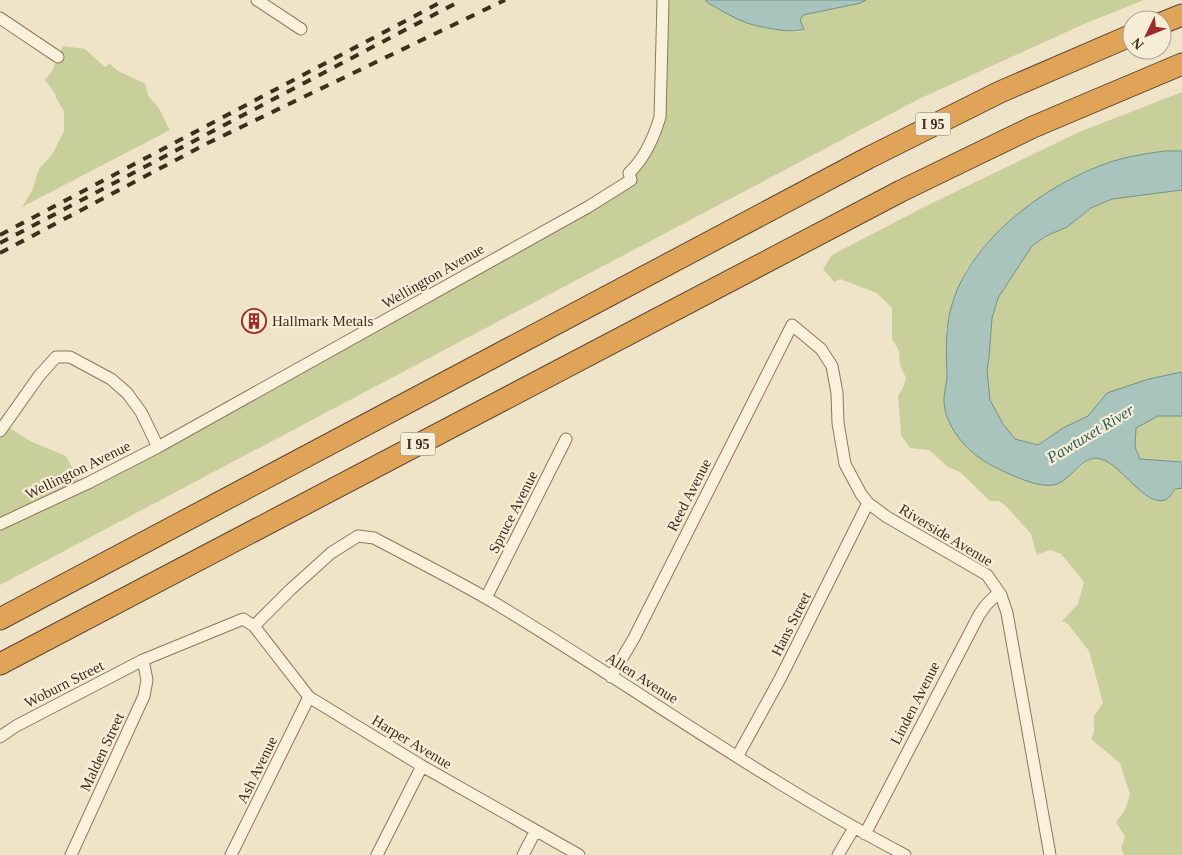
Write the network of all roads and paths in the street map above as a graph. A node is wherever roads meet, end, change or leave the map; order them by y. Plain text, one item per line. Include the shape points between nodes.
1 (257, 0) edge
2 (663, 0) edge
3 (0, 18) edge
4 (301, 29) dead end
5 (1122, 39) edge
6 (58, 57) dead end
7 (1182, 64) edge
8 (792, 325) joint
9 (0, 431) edge
10 (566, 439) dead end
11 (158, 447) junction
12 (868, 503) junction
13 (0, 524) edge
14 (1002, 595) junction
15 (486, 598) junction
16 (0, 619) edge
17 (254, 626) junction
18 (143, 660) junction
19 (0, 664) edge
20 (611, 677) junction
21 (309, 697) junction
22 (0, 737) edge
23 (737, 756) junction
24 (422, 766) junction
25 (854, 828) junction
26 (535, 832) junction
27 (865, 834) junction
28 (71, 855) edge
29 (232, 855) edge
30 (377, 855) edge
31 (523, 855) edge
32 (579, 855) edge
33 (838, 855) edge
34 (905, 855) edge
35 (1050, 855) edge

1 - 4 street
2 - 11 street, Wellington Avenue via 660,116 656,133 644,156 629,173 631,180
3 - 6 street
5 - 16 highway, I 95 via 1000,92 876,153
7 - 19 highway, I 95 via 1033,127 902,191
8 - 12 street, Riverside Avenue via 821,348 832,366 845,464
8 - 20 street, Reed Avenue via 638,630
9 - 11 street via 56,357 70,357 110,379 127,393 141,412
10 - 15 street, Spruce Avenue
11 - 13 street, Wellington Avenue
12 - 14 street, Riverside Avenue via 987,575
12 - 23 street, Hans Street via 781,678
14 - 27 street, Linden Avenue via 996,596 978,615
14 - 35 street, Riverside Avenue
15 - 17 street, Allen Avenue via 374,538 358,536 331,553
15 - 20 street, Allen Avenue
17 - 18 street via 243,619
17 - 21 street, Harper Avenue
18 - 22 street, Woburn Street
18 - 28 street, Malden Street via 148,680 144,696
20 - 23 street, Allen Avenue
21 - 24 street, Harper Avenue
21 - 29 street, Ash Avenue
23 - 25 street, Allen Avenue
24 - 26 street, Harper Avenue
24 - 30 street
25 - 27 street, Allen Avenue
25 - 33 street
26 - 31 street
26 - 32 street, Harper Avenue
27 - 34 street, Allen Avenue

